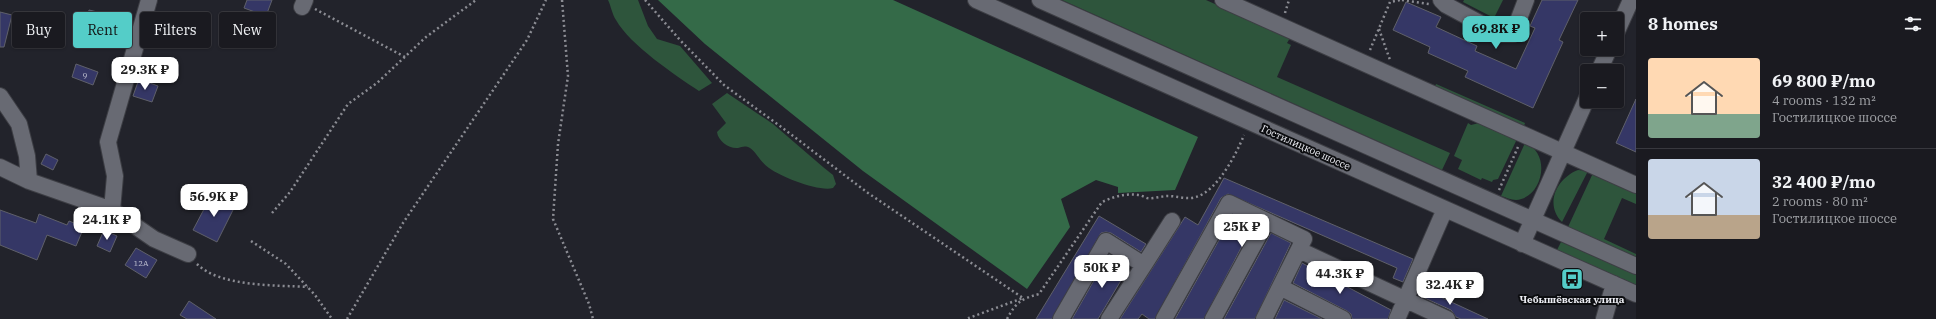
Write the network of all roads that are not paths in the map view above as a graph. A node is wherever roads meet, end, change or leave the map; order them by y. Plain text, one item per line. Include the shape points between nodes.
1 (149, 0) edge
2 (976, 0) edge
3 (1040, 0) edge
4 (1223, 0) edge
5 (1442, 0) edge
6 (1526, 0) edge
7 (1632, 0) edge
8 (1636, 1) edge
9 (1624, 17) edge
10 (0, 96) edge
11 (1583, 108) edge
12 (1563, 152) junction
13 (0, 167) edge
14 (29, 181) junction
15 (1636, 185) edge
16 (1445, 209) junction
17 (112, 210) junction
18 (1533, 220) junction
19 (1172, 221) dead end
20 (1266, 222) junction
21 (1522, 244) junction
22 (1299, 250) junction
23 (188, 254) road end
24 (1144, 265) junction
25 (1636, 266) edge
26 (1614, 284) junction
27 (1280, 287) junction
28 (1636, 294) edge
29 (1406, 301) junction
30 (1061, 319) edge
31 (1109, 319) edge
32 (1164, 319) edge
33 (1213, 319) edge
34 (1264, 319) edge
35 (1343, 319) edge
36 (1397, 319) edge
37 (1447, 319) edge
38 (1604, 319) edge

1 - 17 street via 108,142 115,176
2 - 16 street, Гостилицкое шоссе
3 - 18 street
4 - 12 street
5 - 6 street via 1446,5 1500,34 1513,34
7 - 8 street
7 - 9 street
10 - 14 street via 19,124 27,156
11 - 12 street
12 - 15 street
12 - 18 street
13 - 14 street
14 - 17 street
16 - 21 street, Гостилицкое шоссе
16 - 29 street
17 - 23 street via 154,239
18 - 21 street
18 - 25 street
19 - 24 street
20 - 22 street via 1304,240
20 - 32 street via 1229,203
20 - 33 street
21 - 26 street, Гостилицкое шоссе
22 - 27 street
22 - 29 street
24 - 30 street via 1106,241
24 - 31 street
26 - 28 street, Гостилицкое шоссе
26 - 38 street
27 - 34 street
27 - 35 street
29 - 36 street
29 - 37 street

